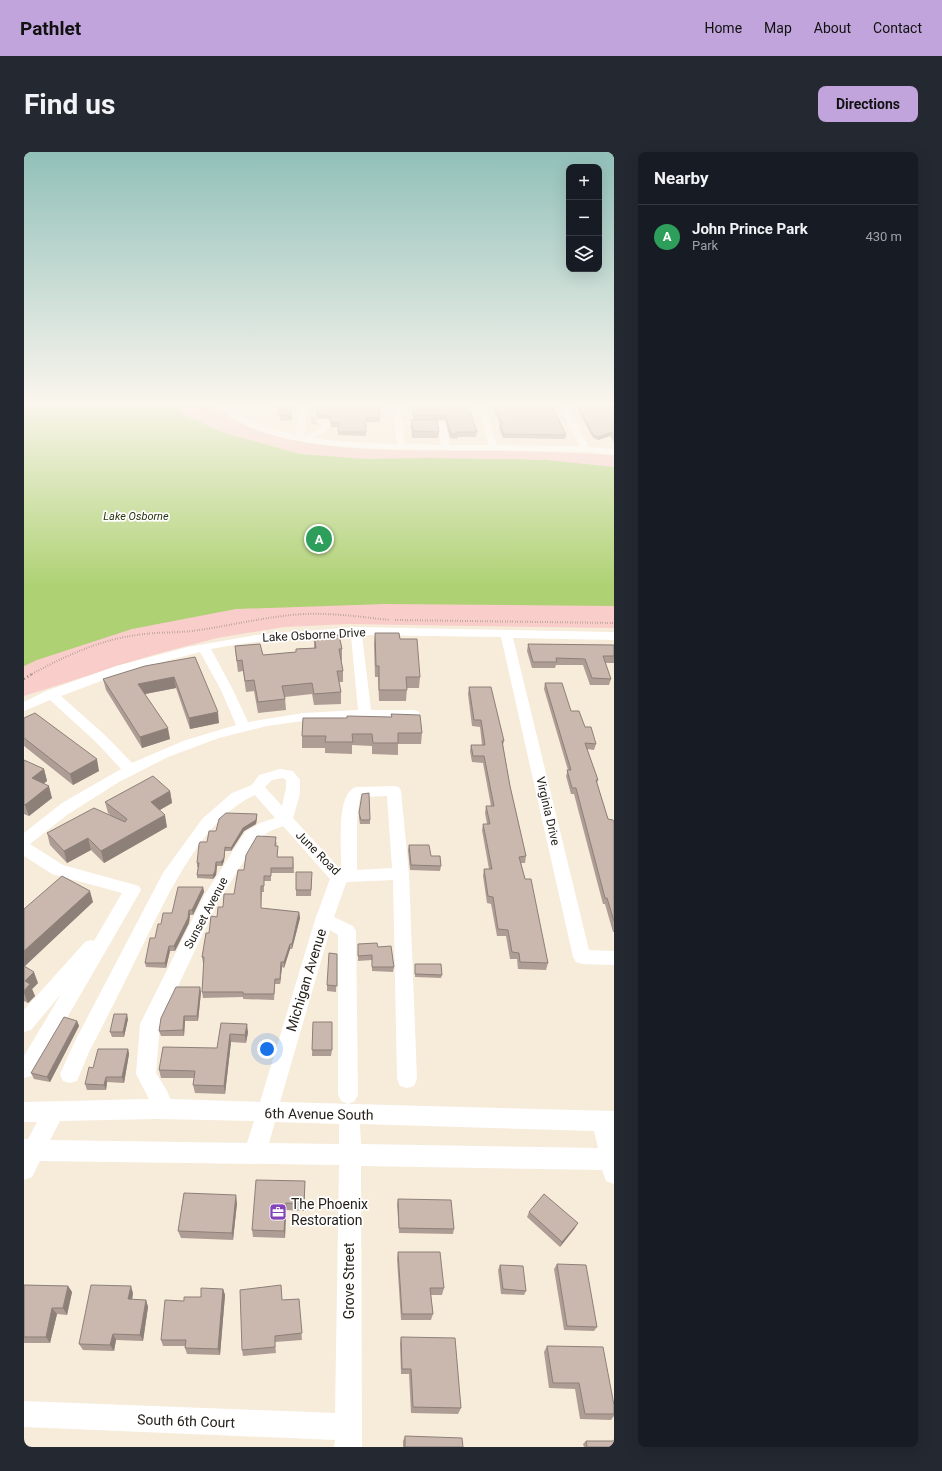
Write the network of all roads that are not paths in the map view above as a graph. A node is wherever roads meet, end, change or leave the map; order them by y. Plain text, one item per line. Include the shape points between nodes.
1 (356, 631) junction
2 (506, 634) junction
3 (614, 636) edge
4 (204, 647) junction
5 (51, 694) junction
6 (24, 707) edge
7 (365, 714) junction
8 (413, 714) edge
9 (244, 728) junction
10 (130, 770) junction
11 (257, 788) junction
12 (286, 820) junction
13 (24, 841) edge
14 (24, 848) edge
15 (401, 874) junction
16 (344, 877) junction
17 (115, 920) junction
18 (324, 920) junction
19 (614, 958) edge
20 (24, 1024) edge
21 (24, 1069) edge
22 (70, 1074) dead end
23 (407, 1079) dead end
24 (349, 1104) junction
25 (157, 1109) junction
26 (54, 1111) junction
27 (24, 1112) edge
28 (267, 1113) junction
29 (608, 1121) edge
30 (29, 1150) edge
31 (255, 1153) junction
32 (349, 1155) junction
33 (613, 1164) edge
34 (24, 1169) edge
35 (24, 1414) edge
36 (348, 1437) edge

1 - 2 street, Lake Osborne Drive
1 - 4 street, Lake Osborne Drive via 290,635
1 - 7 street
2 - 3 street, Lake Osborne Drive
2 - 19 street, Virginia Drive via 582,958
4 - 5 street, Lake Osborne Drive via 118,670
4 - 9 street
5 - 6 street, Lake Osborne Drive
5 - 10 street via 102,740
7 - 8 street
7 - 9 street via 267,722
9 - 10 street via 195,740
10 - 13 street via 66,807
11 - 12 street, June Road
11 - 12 street via 270,774 283,774 294,780
11 - 22 street via 237,797 208,822 169,877
12 - 16 street, June Road
12 - 25 street, Sunset Avenue via 265,827 251,836 210,901 150,1024 146,1074 160,1098
14 - 17 street via 58,870 133,890
15 - 16 street, June Road
15 - 16 street, Michigan Avenue via 394,791 354,793 349,821 350,852
15 - 23 street
16 - 18 street, Michigan Avenue
17 - 20 street
17 - 21 street via 28,1069
18 - 24 street, Grove Street via 347,931
18 - 28 street, Michigan Avenue
24 - 28 street, 6th Avenue South
24 - 29 street, 6th Avenue South
24 - 32 street, Grove Street
25 - 26 street, 6th Avenue South
25 - 28 street, 6th Avenue South
26 - 27 street, 6th Avenue South
26 - 30 street
28 - 31 street, Michigan Avenue
29 - 33 street
30 - 31 street
30 - 34 street
31 - 32 street
32 - 33 street
32 - 36 street, Grove Street
35 - 36 street, South 6th Court

